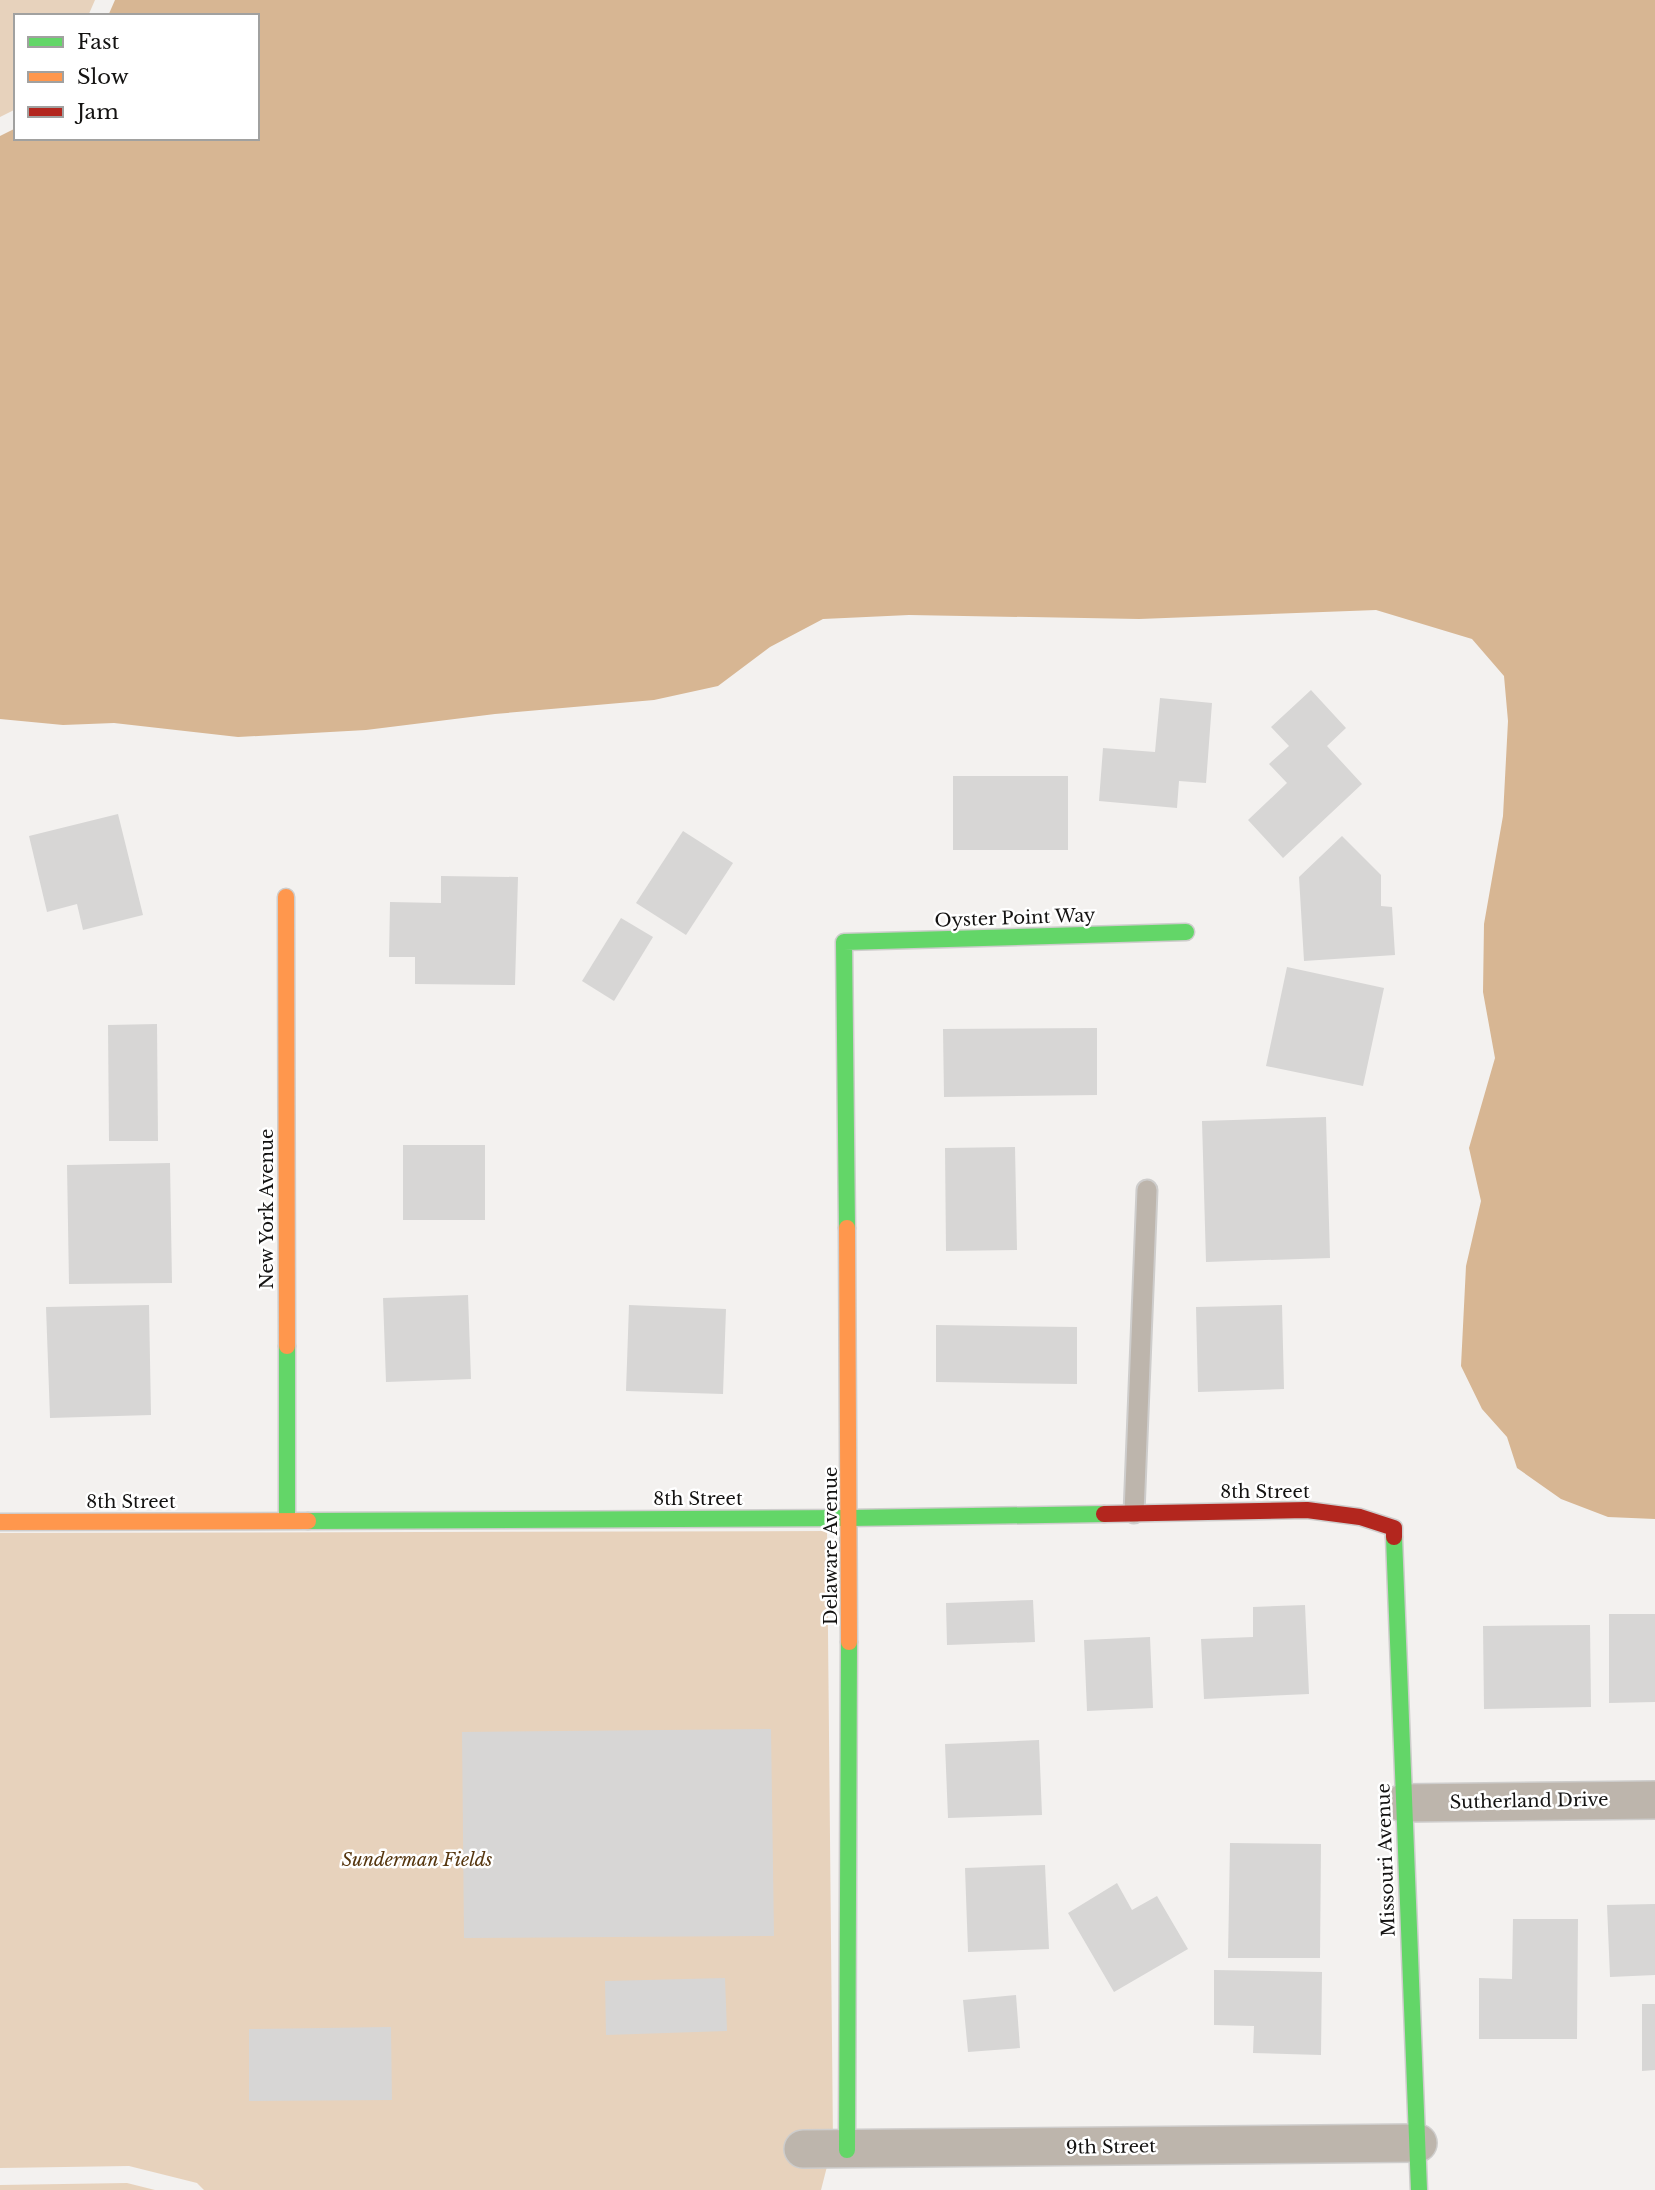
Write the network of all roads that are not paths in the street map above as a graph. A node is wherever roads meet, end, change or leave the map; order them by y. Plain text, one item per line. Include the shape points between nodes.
1 (286, 897) dead end
2 (1186, 932) dead end
3 (844, 942) joint
4 (1147, 1190) dead end
5 (1133, 1513) junction
6 (850, 1518) junction
7 (287, 1521) junction
8 (0, 1522) edge
9 (1394, 1528) joint
10 (1655, 1800) edge
11 (1403, 1803) junction
12 (1418, 2143) junction
13 (803, 2149) dead end
14 (847, 2150) junction
15 (1419, 2190) edge

1 - 7 street, New York Avenue
2 - 3 street, Oyster Point Way
3 - 6 street, Delaware Avenue
4 - 5 lane
5 - 6 street, 8th Street
5 - 9 street, 8th Street via 1307,1510 1360,1517
6 - 7 street, 8th Street
6 - 14 street, Delaware Avenue
7 - 8 street, 8th Street
9 - 11 street, Missouri Avenue
10 - 11 street, Sutherland Drive
11 - 12 street, Missouri Avenue
12 - 14 street, 9th Street
12 - 15 street, Missouri Avenue
13 - 14 street, 9th Street

